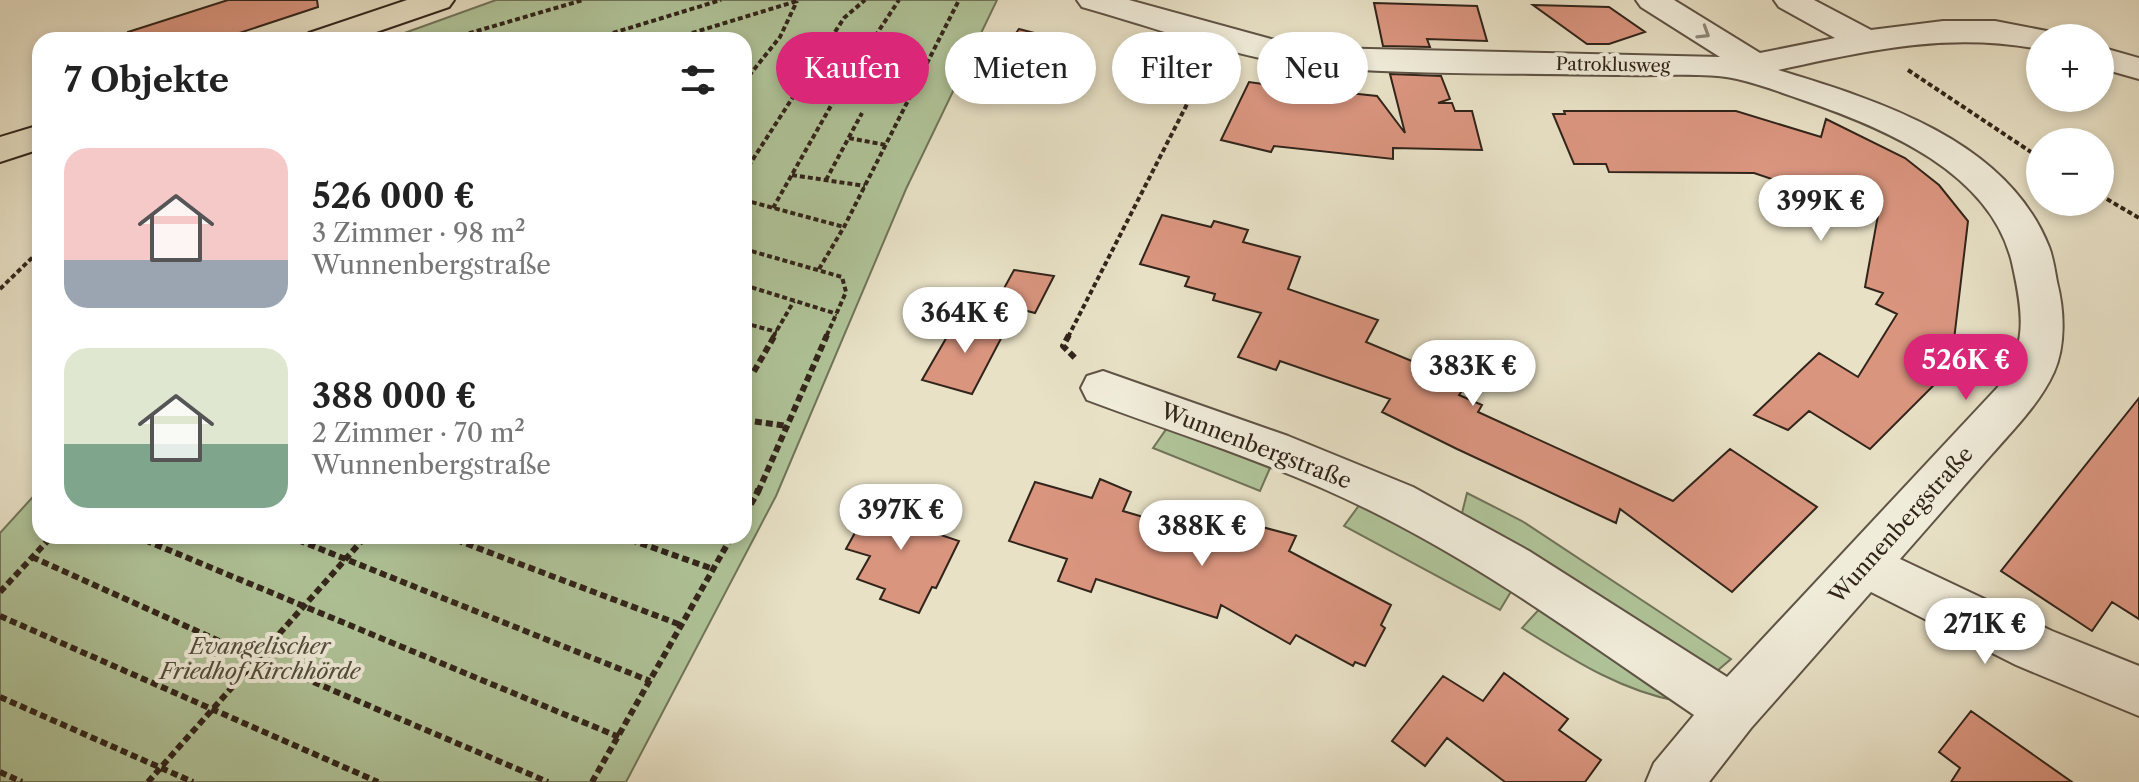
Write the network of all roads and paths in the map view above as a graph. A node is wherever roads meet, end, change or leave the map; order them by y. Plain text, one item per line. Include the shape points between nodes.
1 (438, 0) edge
2 (583, 0) edge
3 (721, 0) edge
4 (797, 0) edge
5 (865, 0) edge
6 (899, 0) edge
7 (959, 0) edge
8 (1093, 0) edge
9 (1652, 0) edge
10 (1790, 0) edge
11 (344, 32) edge
12 (473, 32) edge
13 (616, 32) edge
14 (695, 32) edge
15 (878, 32) edge
16 (2026, 37) edge
17 (1866, 41) junction
18 (2114, 61) edge
19 (1900, 65) dead end
20 (1747, 67) junction
21 (2139, 69) edge
22 (752, 72) edge
23 (832, 104) edge
24 (1187, 104) edge
25 (862, 113) dead end
26 (849, 138) junction
27 (32, 139) edge
28 (886, 145) junction
29 (2026, 149) edge
30 (0, 150) edge
31 (752, 161) edge
32 (792, 175) junction
33 (826, 180) junction
34 (865, 186) junction
35 (752, 202) edge
36 (2114, 203) edge
37 (773, 208) junction
38 (2139, 218) edge
39 (844, 227) junction
40 (752, 251) edge
41 (32, 258) edge
42 (819, 269) junction
43 (752, 288) edge
44 (0, 289) edge
45 (794, 301) junction
46 (837, 314) junction
47 (752, 325) edge
48 (777, 332) junction
49 (1063, 346) dead end
50 (752, 373) edge
51 (1103, 388) dead end
52 (752, 421) edge
53 (787, 426) junction
54 (752, 490) edge
55 (758, 492) junction
56 (752, 502) edge
57 (44, 544) edge
58 (154, 544) edge
59 (309, 544) edge
60 (359, 544) edge
61 (467, 544) edge
62 (643, 544) edge
63 (727, 544) edge
64 (32, 557) junction
65 (346, 558) junction
66 (1866, 566) junction
67 (713, 569) junction
68 (0, 592) edge
69 (305, 607) junction
70 (0, 616) edge
71 (681, 625) junction
72 (257, 658) junction
73 (650, 681) junction
74 (2139, 691) edge
75 (0, 697) edge
76 (1732, 710) junction
77 (211, 711) junction
78 (619, 737) junction
79 (161, 768) junction
80 (0, 772) edge
81 (22, 782) edge
82 (148, 782) edge
83 (193, 782) edge
84 (378, 782) edge
85 (548, 782) edge
86 (592, 782) edge
87 (1674, 782) edge

1 - 11 main road
2 - 12 path
3 - 13 path
4 - 14 path
4 - 22 path via 780,37
5 - 31 path via 844,18
6 - 15 path
7 - 28 path
8 - 20 street, Patroklusweg via 1268,49 1325,58
9 -> 20 street
10 - 17 street
16 - 17 street, Patroklusweg via 1943,31
17 - 20 street, Patroklusweg
18 - 21 street
19 - 29 path
20 - 66 street, Wunnenbergstraße via 1896,123 1971,170 2011,216 2039,280 2035,369
23 - 32 path
24 - 49 path
25 - 26 path
26 - 28 path
26 - 33 path
27 - 30 main road
28 - 34 path
32 - 33 path
32 - 37 path
33 - 34 path
34 - 39 path
35 - 37 path
36 - 38 path
37 - 39 path
39 - 42 path
40 - 42 path
41 - 44 path
42 - 46 path via 842,277 846,292
43 - 45 path
45 - 46 path
45 - 48 path
46 - 53 path
47 - 48 path
48 - 50 path
51 - 76 street, Wunnenbergstraße via 1342,478 1434,520
52 - 53 path
53 - 55 path
54 - 55 path
55 - 56 path
57 - 64 path
58 - 69 path
59 - 65 path
60 - 65 path
61 - 71 path
62 - 67 path
63 - 67 path
64 - 68 path
64 - 72 path
65 - 69 path
65 - 73 path
66 - 74 street via 2034,648
66 - 76 street, Wunnenbergstraße
67 - 71 path
69 - 72 path
69 - 78 path
70 - 77 path
71 - 73 path
72 - 77 path
72 - 85 path
73 - 78 path
75 - 79 path
76 - 87 street, Wunnenbergstraße
77 - 79 path
77 - 84 path
78 - 86 path
79 - 82 path
79 - 83 path
80 - 81 path

